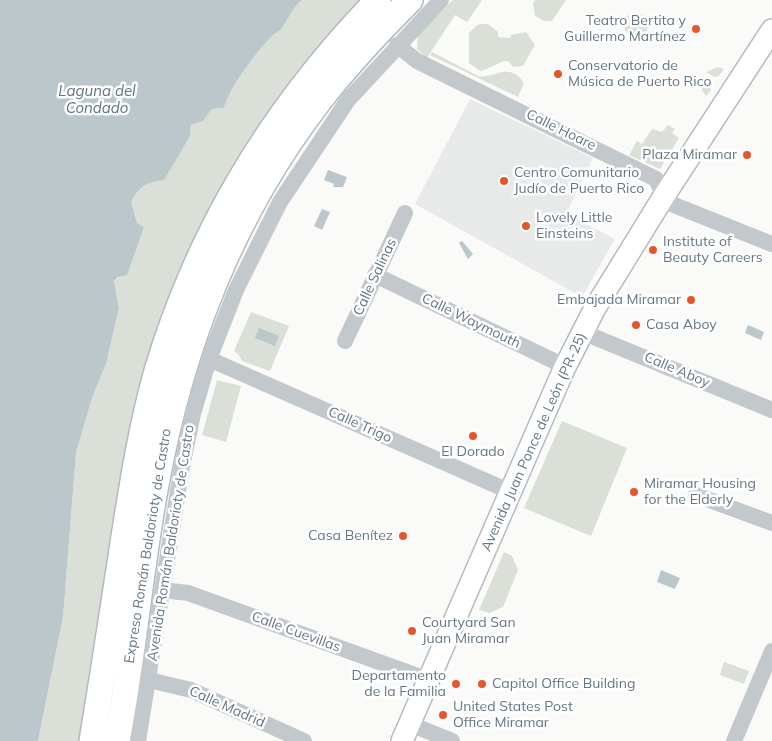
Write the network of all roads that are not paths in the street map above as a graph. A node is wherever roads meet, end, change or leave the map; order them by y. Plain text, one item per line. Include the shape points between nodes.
1 (378, 0) edge
2 (410, 0) edge
3 (441, 0) edge
4 (772, 30) edge
5 (397, 45) junction
6 (664, 196) junction
7 (405, 212) dead end
8 (772, 244) edge
9 (375, 275) junction
10 (582, 332) junction
11 (345, 341) dead end
12 (209, 359) junction
13 (564, 369) junction
14 (772, 410) edge
15 (511, 492) junction
16 (696, 495) dead end
17 (772, 523) edge
18 (162, 590) junction
19 (770, 660) edge
20 (149, 680) junction
21 (429, 680) junction
22 (406, 733) edge
23 (92, 741) edge
24 (117, 741) edge
25 (138, 741) edge
26 (304, 741) edge
27 (452, 741) edge
28 (734, 741) edge

1 - 23 highway, Expreso Román Baldorioty de Castro via 320,63 272,128 224,207 177,314 157,372 144,427
2 - 24 highway, Expreso Román Baldorioty de Castro via 366,44 292,139 252,206 210,293 178,381 154,490
3 - 5 street, Avenida Román Baldorioty de Castro
4 - 6 main road, Avenida Juan Ponce de León (PR-25)
5 - 6 street, Calle Hoare via 417,61 656,179
5 - 12 street, Avenida Román Baldorioty de Castro via 348,100 280,202 236,290
6 - 8 street, Calle Hoare via 674,206
6 - 10 main road, Avenida Juan Ponce de León (PR-25)
7 - 9 street, Calle Salinas
9 - 11 street, Calle Salinas
9 - 13 street, Calle Waymouth via 556,362
10 - 13 main road, Avenida Juan Ponce de León (PR-25)
10 - 14 street, Calle Aboy
12 - 15 street, Calle Trigo
12 - 18 street, Avenida Román Baldorioty de Castro via 182,466
13 - 15 main road, Avenida Juan Ponce de León (PR-25)
15 - 21 main road, Avenida Juan Ponce de León (PR-25)
16 - 17 street
18 - 20 street, Avenida Román Baldorioty de Castro
18 - 21 street, Calle Cuevillas via 188,593
19 - 28 street
20 - 25 street, Avenida Román Baldorioty de Castro
20 - 26 street, Calle Madrid via 191,690
21 - 22 main road, Avenida Juan Ponce de León (PR-25)
22 - 27 street

